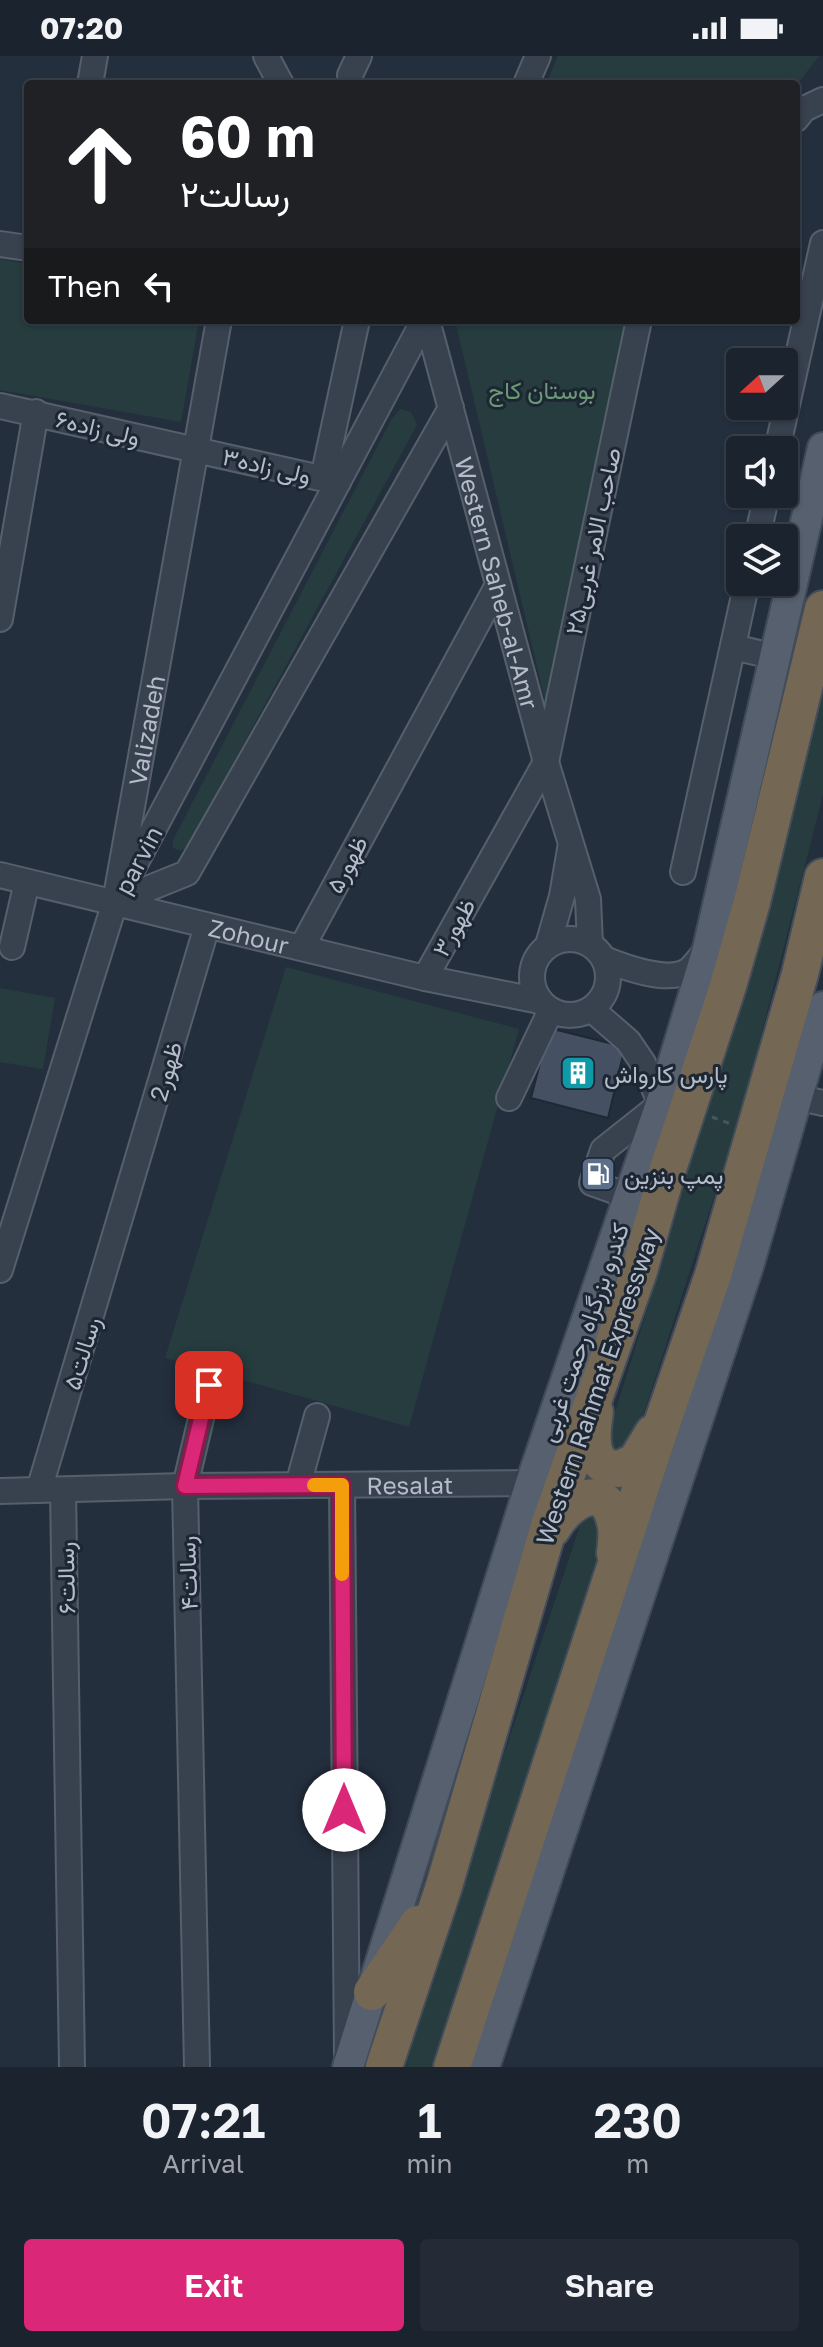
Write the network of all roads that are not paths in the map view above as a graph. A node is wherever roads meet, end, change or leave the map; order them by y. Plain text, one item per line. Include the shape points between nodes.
1 (95, 56) edge
2 (266, 56) edge
3 (538, 56) edge
4 (91, 80) edge
5 (278, 80) edge
6 (528, 80) edge
7 (823, 100) edge
8 (800, 114) edge
9 (823, 243) edge
10 (0, 244) edge
11 (24, 247) edge
12 (218, 324) edge
13 (356, 324) edge
14 (424, 324) edge
15 (427, 324) edge
16 (638, 324) edge
17 (0, 406) edge
18 (451, 408) junction
19 (36, 412) junction
20 (780, 436) edge
21 (823, 448) edge
22 (197, 449) junction
23 (330, 480) junction
24 (498, 585) junction
25 (744, 596) edge
26 (823, 609) edge
27 (0, 619) edge
28 (733, 647) junction
29 (776, 657) junction
30 (546, 762) junction
31 (571, 843) junction
32 (142, 852) junction
33 (683, 872) dead end
34 (187, 873) junction
35 (0, 875) edge
36 (823, 877) edge
37 (27, 882) junction
38 (115, 902) junction
39 (207, 926) junction
40 (12, 947) dead end
41 (302, 947) junction
42 (708, 949) junction
43 (597, 951) junction
44 (541, 953) junction
45 (425, 978) junction
46 (500, 992) junction
47 (545, 1006) junction
48 (591, 1009) junction
49 (821, 1027) edge
50 (509, 1098) dead end
51 (810, 1100) edge
52 (663, 1111) junction
53 (616, 1196) junction
54 (9, 1208) edge
55 (122, 1216) joint
56 (0, 1270) edge
57 (601, 1379) junction
58 (209, 1385) dead end
59 (671, 1399) junction
60 (317, 1416) dead end
61 (531, 1483) junction
62 (298, 1485) junction
63 (342, 1485) junction
64 (185, 1486) junction
65 (51, 1490) junction
66 (0, 1491) edge
67 (539, 1560) junction
68 (611, 1583) junction
69 (444, 1886) junction
70 (372, 1992) junction
71 (495, 2029) junction
72 (72, 2067) edge
73 (197, 2067) edge
74 (347, 2067) edge
75 (384, 2067) edge
76 (452, 2067) edge
77 (484, 2067) edge
78 (500, 2067) edge

1 - 4 street
2 - 5 street
3 - 6 street
7 - 8 street
9 - 20 street
10 - 11 street
12 - 22 street, Valizadeh
13 - 23 street
14 - 23 street, parvin
15 - 18 street, Western Saheb-al-Amr
16 - 30 street, صاحب الامر غربی۲۵
17 - 19 street, ولی زاده۶
18 - 24 street, Western Saheb-al-Amr
18 - 34 street, parvin
19 - 22 street, ولی زاده۶
19 - 27 street
21 - 29 main road, کندرو بزرگراه رحمت غربی
22 - 23 street, ولی زاده۳
22 - 38 street, Valizadeh
23 - 32 street, parvin
24 - 30 street, Western Saheb-al-Amr
24 - 41 street, ظهور۵
25 - 28 street
26 - 52 highway, Western Rahmat Expressway via 728,986
28 - 29 street
28 - 33 street
29 - 42 main road, کندرو بزرگراه رحمت غربی
30 - 31 street, Western Saheb-al-Amr
30 - 45 street, ظهور۳
31 - 43 street, Western Saheb-al-Amr
31 - 44 street via 562,896
32 - 34 street
32 - 38 street, parvin
34 - 38 street, parvin
35 - 37 street, Zohour
36 - 59 highway via 713,1275
37 - 38 street, Zohour
37 - 40 street
38 - 39 street, Zohour
38 - 54 street, Valizadeh
39 - 41 street, Zohour
39 - 55 street, 2ظهور
41 - 45 street, Zohour
42 - 43 street via 688,971 665,975 630,969
42 - 52 main road, کندرو بزرگراه رحمت غربی
43 - 44 street via 569,938
43 - 48 street via 608,972 607,987
44 - 46 street
44 - 47 street via 531,974 533,989
45 - 46 street, Zohour
46 - 47 street, Zohour
47 - 48 street via 564,1015
47 - 50 street
48 - 52 street via 628,1041
49 - 51 main road
51 - 71 main road via 748,1266
52 - 53 main road, کندرو بزرگراه رحمت غربی
52 - 53 street via 603,1150 592,1183
52 - 57 highway, Western Rahmat Expressway via 639,1271
53 - 61 main road, کندرو بزرگراه رحمت غربی
54 - 56 street, Valizadeh
55 - 65 street, رسالت۵
57 - 59 highway via 593,1448 599,1462 614,1469 636,1461
57 - 67 highway, Western Rahmat Expressway
58 - 64 street, رسالت۴
59 - 68 highway
60 - 62 street
61 - 63 street, Resalat
61 - 70 main road, کندرو بزرگراه رحمت غربی
62 - 63 street, Resalat
62 - 64 street, Resalat
63 - 74 street
64 - 65 street, Resalat
64 - 73 street, رسالت۴
65 - 66 street, Resalat
65 - 72 street, رسالت۶ via 67,1667
67 - 68 highway via 564,1511 576,1501 598,1499 616,1524
67 - 69 highway, Western Rahmat Expressway
68 - 76 highway
69 - 70 highway
69 - 75 highway, Western Rahmat Expressway
70 - 74 main road, کندرو بزرگراه رحمت غربی
71 - 77 main road
71 - 78 street

